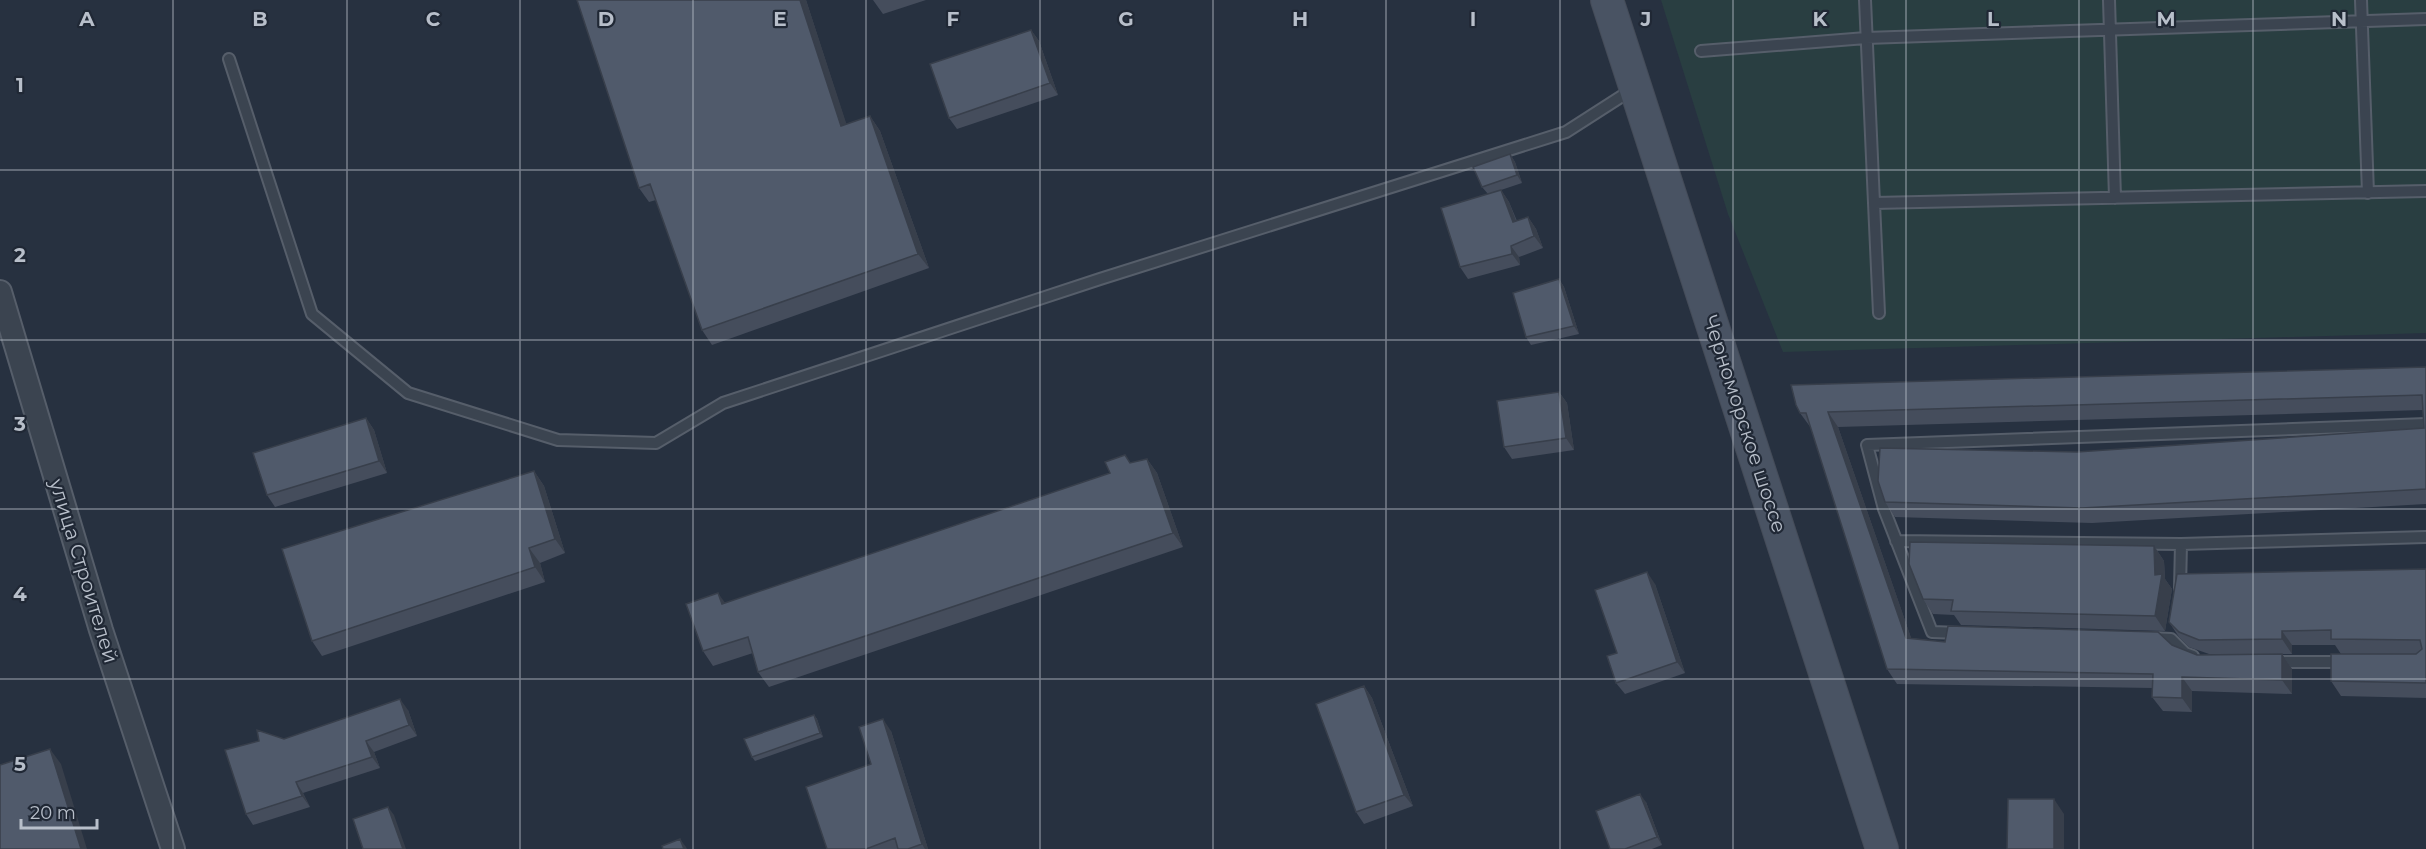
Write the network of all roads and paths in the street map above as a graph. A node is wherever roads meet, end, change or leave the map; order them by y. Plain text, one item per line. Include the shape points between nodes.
1 (1607, 0) edge
2 (1865, 0) edge
3 (2109, 0) edge
4 (2361, 0) edge
5 (2426, 19) edge
6 (2362, 21) junction
7 (2110, 29) junction
8 (1866, 38) junction
9 (1701, 51) dead end
10 (229, 59) dead end
11 (1636, 87) junction
12 (2426, 191) edge
13 (2368, 193) junction
14 (2115, 198) junction
15 (1874, 203) junction
16 (0, 292) edge
17 (1879, 313) dead end
18 (2426, 424) edge
19 (2426, 537) edge
20 (1896, 541) junction
21 (2181, 544) junction
22 (2179, 600) edge
23 (1968, 633) edge
24 (2135, 638) edge
25 (2200, 659) edge
26 (2265, 662) edge
27 (2357, 662) edge
28 (173, 849) edge
29 (1882, 849) edge

1 - 11 main road, Черноморское шоссе
2 - 8 lane
3 - 7 lane
4 - 6 lane
5 - 6 lane
6 - 7 lane
6 - 13 lane
7 - 8 lane
7 - 14 lane
8 - 9 lane
8 - 15 lane
10 - 11 lane via 312,314 408,393 558,440 656,443 723,403 1111,275 1566,132
11 - 29 main road, Черноморское шоссе
12 - 13 lane
13 - 14 lane
14 - 15 lane
15 - 17 lane
16 - 28 street, улица Строителей via 101,630
18 - 20 lane via 1867,445
19 - 21 lane
20 - 21 lane
20 - 23 lane via 1932,632
21 - 22 lane
24 - 25 lane via 2172,634 2185,653
26 - 27 lane

